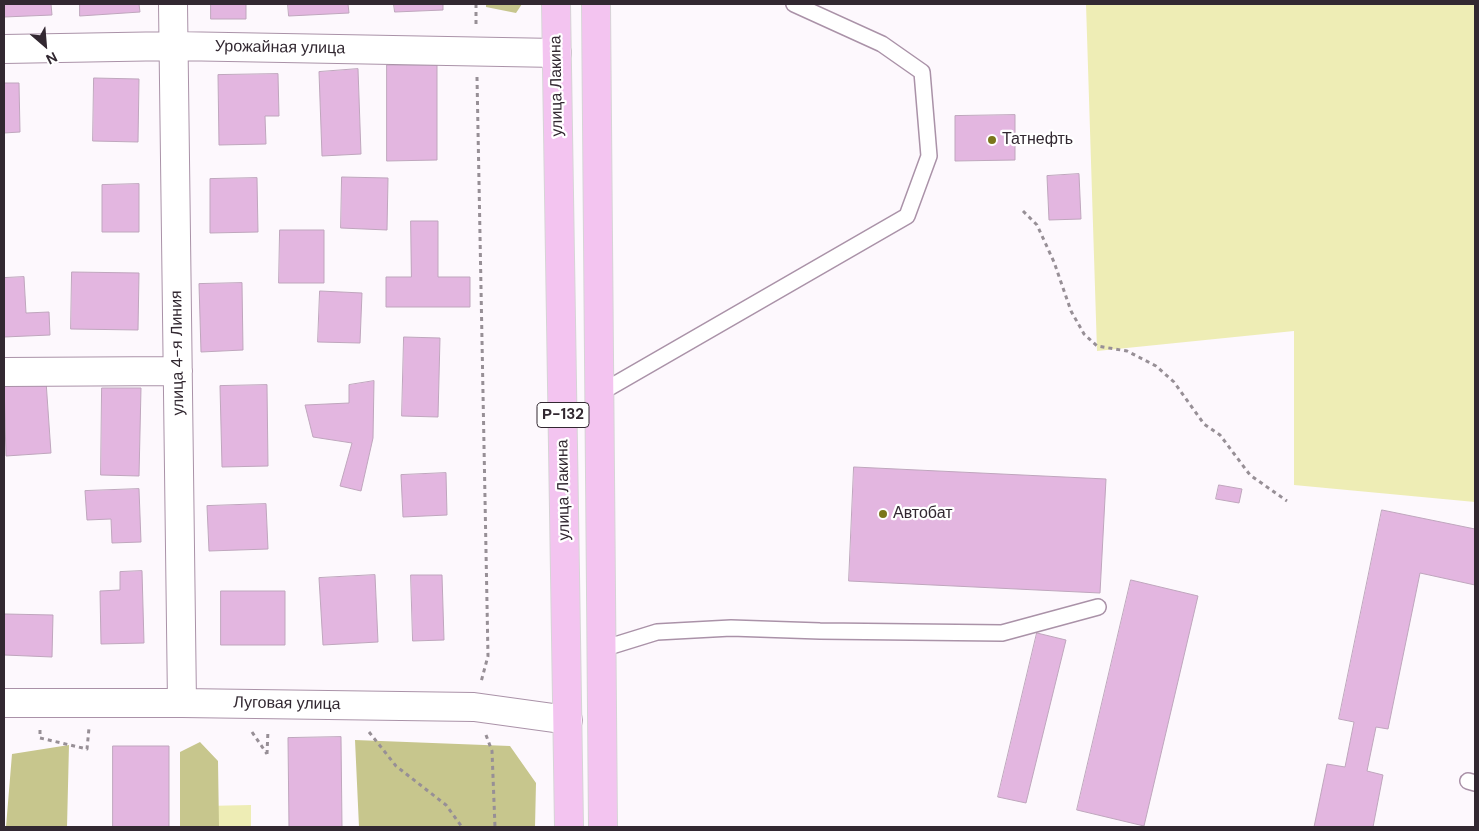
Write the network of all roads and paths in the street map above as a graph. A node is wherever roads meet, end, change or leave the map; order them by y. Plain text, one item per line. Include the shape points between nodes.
1 (174, 4) edge
2 (476, 4) edge
3 (556, 4) edge
4 (596, 4) edge
5 (794, 4) edge
6 (174, 46) junction
7 (4, 49) edge
8 (476, 52) junction
9 (557, 54) junction
10 (1023, 211) dead end
11 (178, 371) junction
12 (4, 372) edge
13 (600, 393) junction
14 (1288, 501) dead end
15 (1098, 607) dead end
16 (602, 649) junction
17 (4, 703) edge
18 (39, 703) junction
19 (182, 703) junction
20 (338, 705) junction
21 (474, 707) junction
22 (568, 720) junction
23 (87, 749) dead end
24 (462, 827) edge
25 (495, 827) edge
26 (569, 827) edge
27 (603, 827) edge

1 - 6 street, улица 4-я Линия
2 - 8 path
3 - 9 highway, улица Лакина / Р-132
4 - 13 highway, Р-132
5 - 13 lane via 882,44 922,72 929,156 906,216
6 - 7 street, Урожайная улица
6 - 8 street, Урожайная улица
6 - 11 street, улица 4-я Линия
8 - 9 street, Урожайная улица
8 - 21 path via 488,656
9 - 22 highway, улица Лакина / Р-132
10 - 14 path via 1037,225 1084,334 1097,346 1127,351 1156,366 1174,382 1204,424 1220,435 1250,475
11 - 12 street
11 - 19 street, улица 4-я Линия
13 - 16 highway, Р-132
15 - 16 lane via 1002,633 731,628 657,632
16 - 27 highway, Р-132
17 - 18 street, Луговая улица
18 - 19 street, Луговая улица
18 - 23 path via 40,738
19 - 20 street, Луговая улица
20 - 21 street, Луговая улица
20 - 24 path via 370,733 396,766 446,805
21 - 22 street, Луговая улица
21 - 25 path via 492,751
22 - 26 highway, улица Лакина / Р-132

